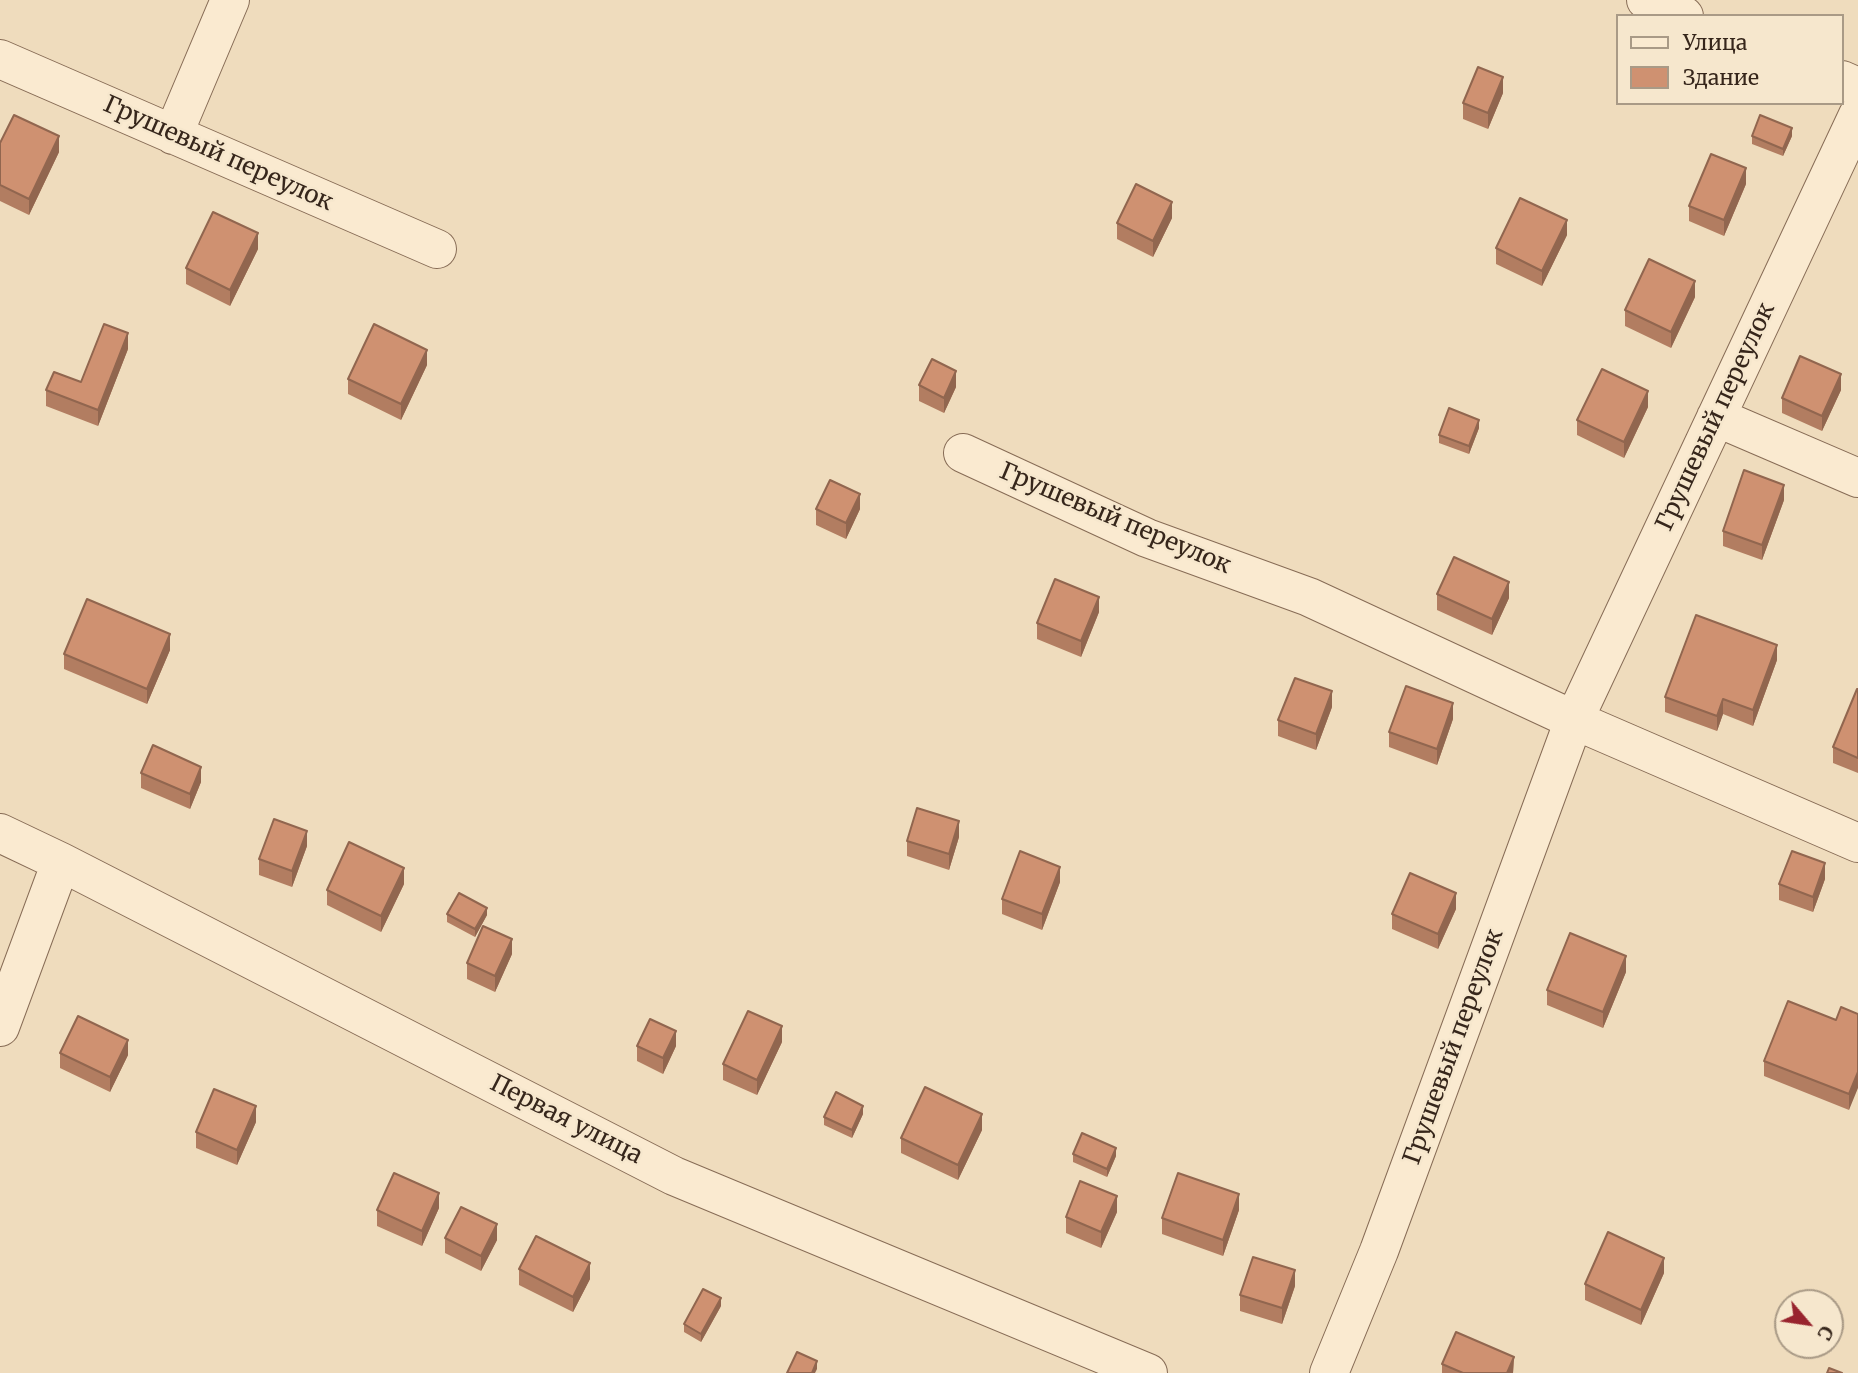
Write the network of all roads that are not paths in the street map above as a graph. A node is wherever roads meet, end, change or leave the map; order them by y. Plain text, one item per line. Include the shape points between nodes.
1 (230, 0) edge
2 (1646, 0) edge
3 (1679, 14) edge
4 (0, 59) edge
5 (1858, 115) edge
6 (173, 135) junction
7 (436, 249) dead end
8 (1716, 416) junction
9 (963, 453) dead end
10 (1858, 478) edge
11 (1574, 720) junction
12 (0, 833) edge
13 (1858, 843) edge
14 (61, 862) junction
15 (0, 1027) edge
16 (1148, 1373) edge
17 (1329, 1373) edge

1 - 6 street
2 - 3 street
4 - 6 street, Грушевый переулок
5 - 8 street, Грушевый переулок
6 - 7 street, Грушевый переулок
8 - 10 street
8 - 11 street, Грушевый переулок
9 - 11 street, Грушевый переулок via 1147,538 1309,597
11 - 13 street, Грушевый переулок
11 - 17 street, Грушевый переулок via 1379,1251
12 - 14 street, Первая улица
14 - 15 street
14 - 16 street, Первая улица via 674,1176

